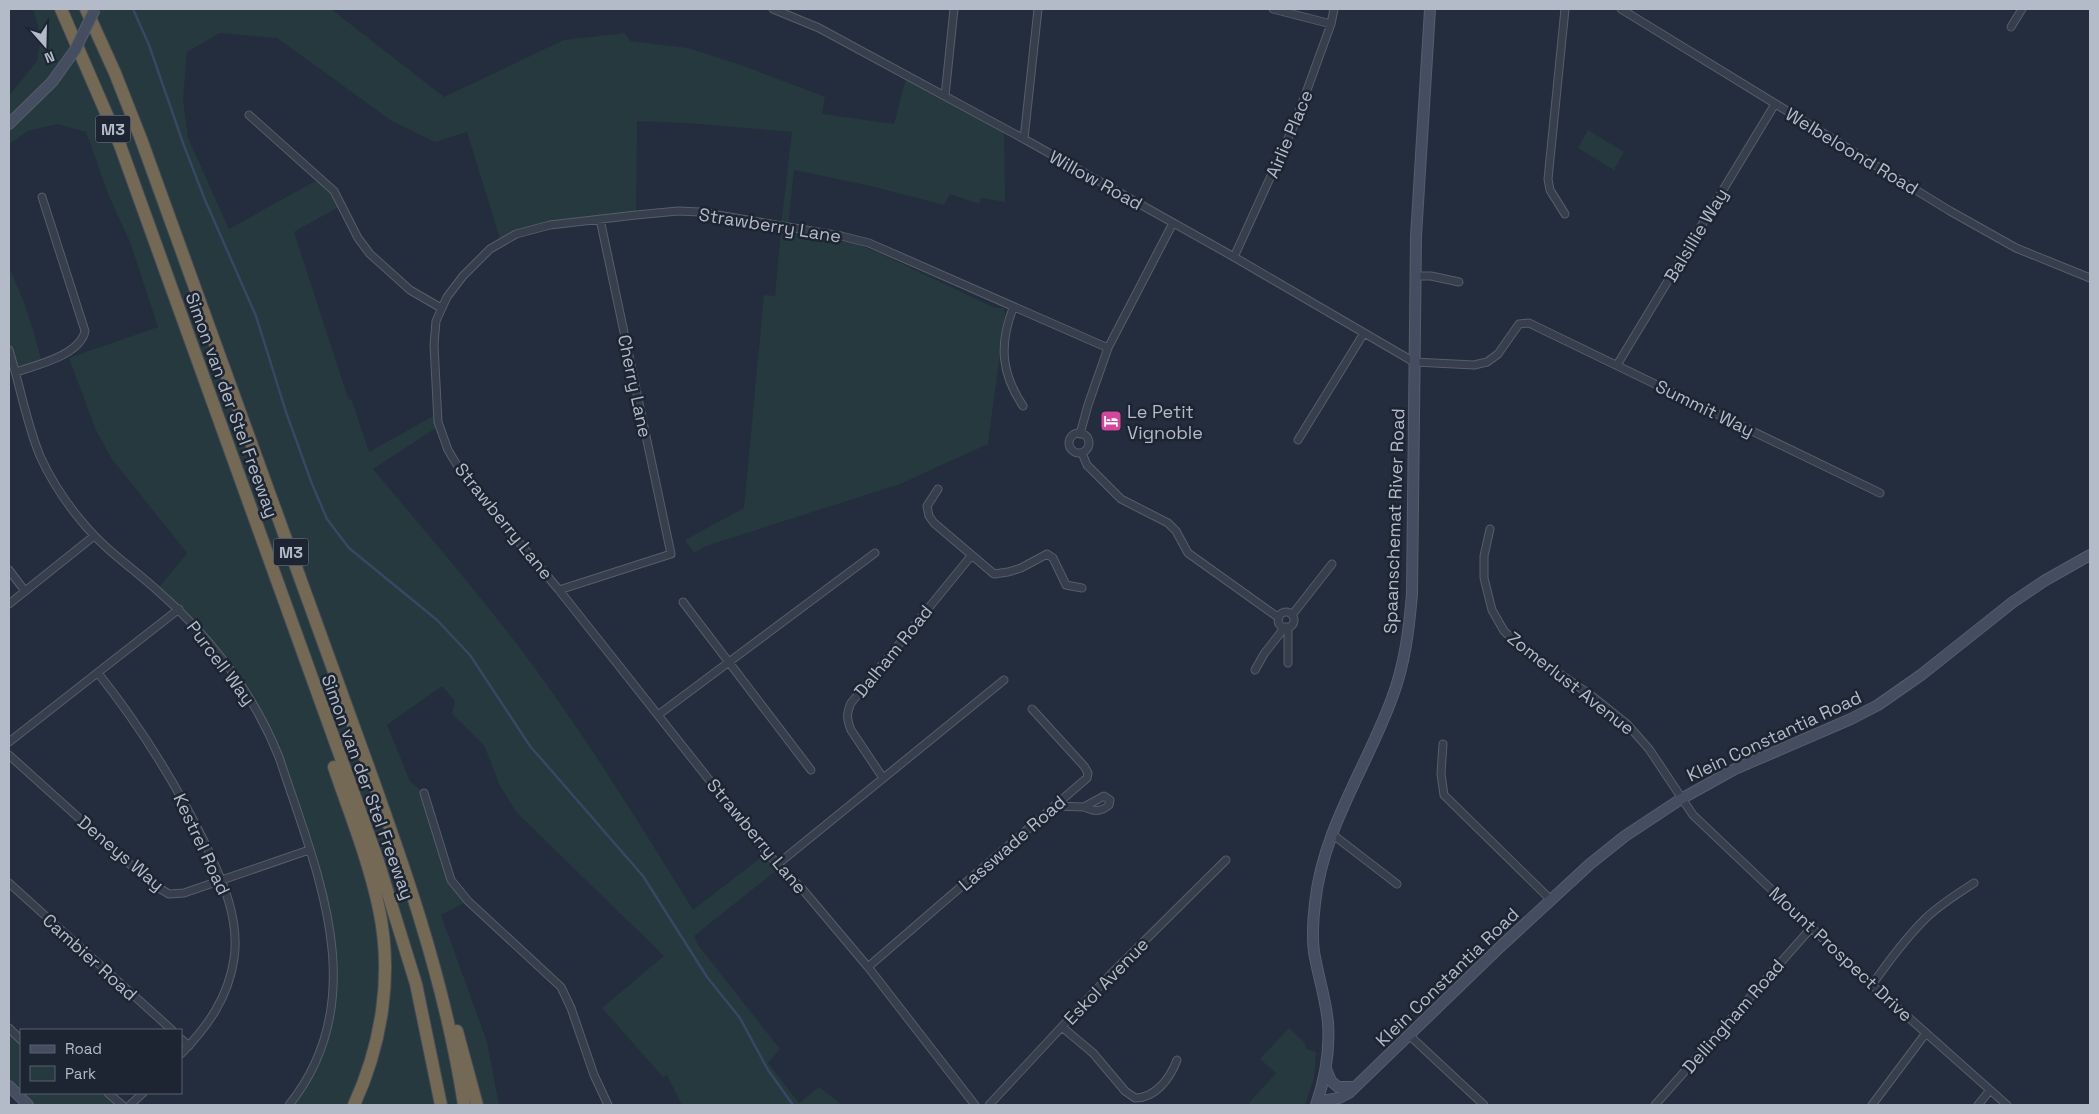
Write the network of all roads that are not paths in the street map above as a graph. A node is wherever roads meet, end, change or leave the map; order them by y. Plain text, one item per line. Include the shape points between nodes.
1 (61, 9) edge
2 (86, 9) edge
3 (95, 9) edge
4 (773, 9) edge
5 (954, 9) edge
6 (1038, 9) edge
7 (1273, 9) edge
8 (1334, 9) edge
9 (1430, 9) edge
10 (1565, 9) edge
11 (1621, 9) edge
12 (2022, 9) edge
13 (1331, 24) junction
14 (2011, 27) dead end
15 (945, 96) junction
16 (1775, 104) junction
17 (249, 115) dead end
18 (9, 124) edge
19 (1024, 139) junction
20 (42, 197) dead end
21 (1564, 214) dead end
22 (600, 219) junction
23 (1173, 223) junction
24 (1234, 256) junction
25 (1416, 276) junction
26 (2090, 278) edge
27 (1459, 282) dead end
28 (441, 308) junction
29 (1013, 308) junction
30 (1364, 333) junction
31 (1108, 348) junction
32 (9, 350) edge
33 (1414, 362) junction
34 (1617, 365) junction
35 (16, 372) junction
36 (1023, 406) dead end
37 (1080, 434) junction
38 (1298, 440) dead end
39 (1083, 455) junction
40 (938, 489) dead end
41 (1880, 493) dead end
42 (1490, 529) dead end
43 (94, 536) junction
44 (875, 553) dead end
45 (2090, 555) edge
46 (971, 556) junction
47 (1332, 564) dead end
48 (9, 570) edge
49 (1082, 588) dead end
50 (559, 590) junction
51 (25, 591) junction
52 (683, 602) dead end
53 (9, 604) edge
54 (179, 609) junction
55 (1292, 615) junction
56 (1279, 618) junction
57 (1286, 627) junction
58 (730, 661) junction
59 (1288, 663) dead end
60 (307, 666) junction
61 (1255, 670) dead end
62 (98, 673) junction
63 (1004, 680) dead end
64 (1032, 709) dead end
65 (658, 715) junction
66 (9, 742) edge
67 (1443, 744) dead end
68 (9, 755) edge
69 (811, 770) dead end
70 (883, 778) junction
71 (424, 793) dead end
72 (1681, 799) junction
73 (1054, 806) junction
74 (1084, 807) dead end
75 (1332, 834) junction
76 (309, 850) junction
77 (1226, 860) dead end
78 (779, 863) junction
79 (222, 879) junction
80 (1974, 882) dead end
81 (9, 883) edge
82 (1397, 884) dead end
83 (1551, 900) junction
84 (1812, 927) junction
85 (868, 967) junction
86 (435, 968) junction
87 (1872, 985) junction
88 (9, 1028) edge
89 (1062, 1028) junction
90 (171, 1029) edge
91 (1926, 1034) junction
92 (1410, 1036) junction
93 (20, 1039) edge
94 (182, 1040) edge
95 (189, 1046) junction
96 (182, 1053) edge
97 (1177, 1060) dead end
98 (1326, 1069) junction
99 (9, 1086) edge
100 (1355, 1087) junction
101 (1990, 1090) junction
102 (109, 1094) edge
103 (142, 1094) edge
104 (1318, 1100) edge
105 (28, 1105) edge
106 (122, 1105) edge
107 (130, 1105) edge
108 (289, 1105) edge
109 (354, 1105) edge
110 (442, 1105) edge
111 (464, 1105) edge
112 (477, 1105) edge
113 (608, 1105) edge
114 (975, 1105) edge
115 (989, 1105) edge
116 (1483, 1105) edge
117 (1655, 1105) edge
118 (1872, 1105) edge
119 (1978, 1105) edge
120 (2007, 1105) edge

1 - 60 highway, Simon van der Stel Freeway / M3 via 120,145
2 - 86 highway, Simon van der Stel Freeway / M3 via 141,139 219,352 396,846
3 - 18 main road, bridge via 75,50 52,82
4 - 15 street, Willow Road via 828,32
5 - 15 street
6 - 19 street
7 - 13 street
8 - 13 street, Airlie Place
9 - 25 main road, Spaanschemat River Road
10 - 21 street via 1548,180
11 - 16 street, Welbeloond Road
12 - 14 street
13 - 24 street, Airlie Place via 1295,123
15 - 19 street, Willow Road
16 - 26 street, Welbeloond Road via 1994,236
16 - 34 street, Balsillie Way
17 - 28 street via 334,191 370,254 410,290
19 - 23 street, Willow Road
20 - 35 street via 85,331 82,340 70,350
22 - 28 street, Strawberry Lane via 529,229 501,242 462,276
22 - 29 street, Strawberry Lane via 700,212 841,236 884,249
22 - 50 street, Cherry Lane via 670,554
23 - 24 street, Willow Road
23 - 31 street
24 - 30 street, Willow Road
25 - 27 street
25 - 33 main road, Spaanschemat River Road
28 - 50 street, Strawberry Lane via 434,333 437,414 448,450 468,481
29 - 31 street, Strawberry Lane
29 - 36 street via 1007,328 1004,363 1013,390
30 - 33 street, Willow Road
30 - 38 street
31 - 37 street
32 - 35 street, Purcell Way
33 - 34 street, Summit Way via 1474,365 1487,362 1498,354 1519,324 1529,323
33 - 75 main road, Spaanschemat River Road via 1412,594 1408,638 1392,698
34 - 41 street, Summit Way
35 - 43 street, Purcell Way via 41,457 57,487
37 - 39 street via 1088,438 1089,444
37 - 39 street via 1074,436 1070,445
39 - 56 street via 1100,479 1121,499 1168,523 1188,553
40 - 46 street via 927,506 929,516
42 - 72 street, Zomerlust Avenue via 1484,556 1484,578 1492,610 1504,631 1522,648 1592,696 1626,724 1649,749
43 - 51 street
43 - 54 street, Purcell Way
44 - 58 street
45 - 72 main road, Klein Constantia Road via 2019,598 1878,705 1736,768
46 - 49 street via 996,575 1021,568 1047,554 1053,558 1066,585
46 - 70 street, Dalham Road via 850,704 848,722 851,730
47 - 55 street
48 - 51 street
50 - 65 street, Strawberry Lane
51 - 53 street
52 - 58 street
54 - 62 street
54 - 76 street, Purcell Way via 217,651 258,711 279,757
55 - 56 street via 1284,612
55 - 57 street via 1292,624
56 - 57 street via 1280,624
57 - 59 street
57 - 61 street
58 - 65 street
58 - 69 street
60 - 109 highway via 312,698 373,886 382,931 385,975 379,1029
60 - 110 highway, Simon van der Stel Freeway / M3 via 396,917 426,1025
62 - 66 street
62 - 79 street, Kestrel Road via 162,762
63 - 70 street
64 - 73 street, Lasswade Road via 1088,773 1084,781
65 - 78 street, Strawberry Lane via 767,853
67 - 83 street via 1441,774 1444,795
68 - 79 street, Deneys Way via 163,892 184,893
70 - 78 street
71 - 113 street via 451,880 468,901 561,987
72 - 83 main road, Klein Constantia Road via 1607,850
72 - 84 street, Mount Prospect Drive via 1693,815
73 - 74 street
73 - 85 street, Lasswade Road
75 - 82 street
75 - 98 main road, Spaanschemat River Road via 1320,867 1313,922 1314,951 1328,1022
76 - 79 street, Deneys Way
76 - 108 street, Purcell Way via 331,932 333,990 321,1052 309,1079
77 - 89 street, Eskol Avenue
78 - 85 street, Strawberry Lane
79 - 95 street, Kestrel Road via 234,924 234,960 220,1005
80 - 87 street via 1926,918
81 - 90 street, Cambier Road
83 - 92 main road, Klein Constantia Road
84 - 87 street, Mount Prospect Drive
84 - 117 street, Dellingham Road
85 - 114 street, Strawberry Lane
86 - 111 highway, Simon van der Stel Freeway / M3
86 - 112 highway via 448,1000
87 - 91 street, Mount Prospect Drive
88 - 93 street
89 - 97 street via 1094,1054 1125,1091 1135,1098 1146,1097 1159,1088 1171,1074
89 - 115 street, Eskol Avenue
91 - 101 street, Mount Prospect Drive
91 - 118 street
92 - 100 main road, Klein Constantia Road
92 - 116 street
94 - 95 street
95 - 96 street, Kestrel Road
98 - 100 main road via 1338,1087
98 - 104 main road, Spaanschemat River Road
99 - 105 main road
100 - 104 main road, Klein Constantia Road via 1339,1098
101 - 119 street
101 - 120 street, Mount Prospect Drive
102 - 106 street
103 - 107 street

